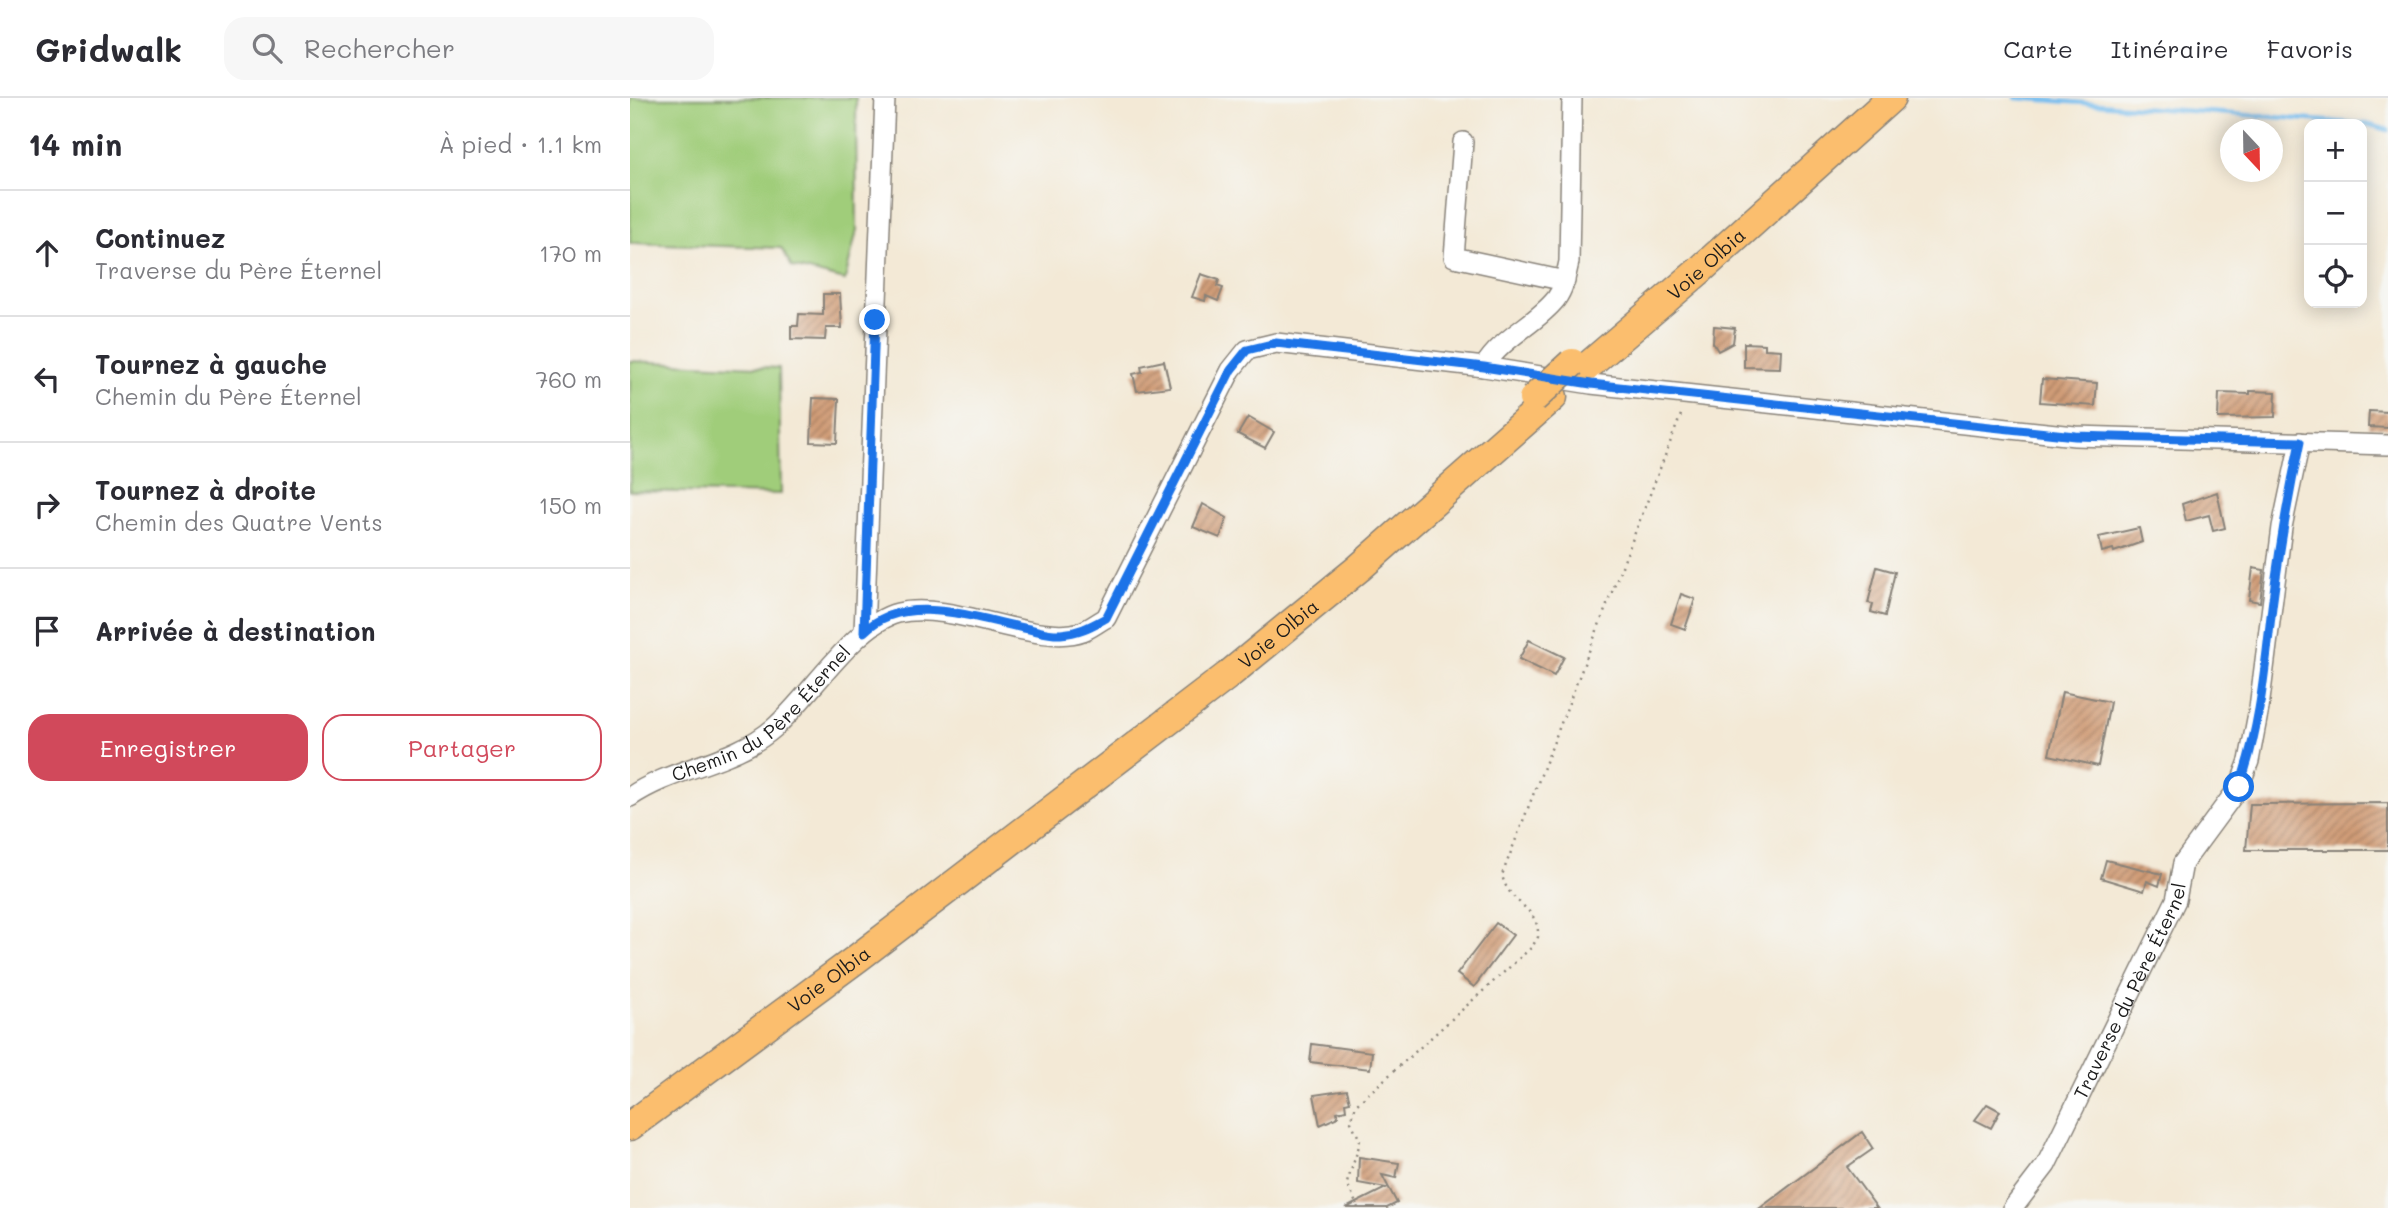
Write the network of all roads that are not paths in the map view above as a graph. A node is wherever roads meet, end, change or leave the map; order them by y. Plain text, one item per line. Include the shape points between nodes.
1 (885, 98) edge
2 (1572, 98) edge
3 (1871, 98) edge
4 (1891, 98) edge
5 (1463, 142) dead end
6 (1565, 281) junction
7 (1484, 367) junction
8 (1577, 367) junction
9 (1543, 398) junction
10 (2300, 442) junction
11 (2388, 445) edge
12 (864, 632) junction
13 (630, 797) edge
14 (630, 1108) edge
15 (630, 1126) edge
16 (2013, 1208) edge

1 - 12 street
2 - 6 street
3 - 8 highway, Voie Olbia
4 - 8 highway, Voie Olbia via 1699,271
5 - 6 street via 1454,257
6 - 7 street via 1556,299 1494,350
7 - 10 street, Chemin du Père Éternel via 1689,396 2075,436
7 - 12 street, Chemin du Père Éternel via 1276,343 1247,350 1231,370 1106,618 1082,631 1058,635 934,610 898,613
8 - 9 highway, Voie Olbia, bridge
9 - 14 highway, Voie Olbia via 1154,719
9 - 15 highway, Voie Olbia via 1359,568 1256,653
10 - 11 street, Chemin du Père Éternel
10 - 16 street, Traverse du Père Éternel via 2282,527 2249,761 2239,787 2183,863 2176,900 2052,1153
12 - 13 street, Chemin du Père Éternel via 773,729 735,751

